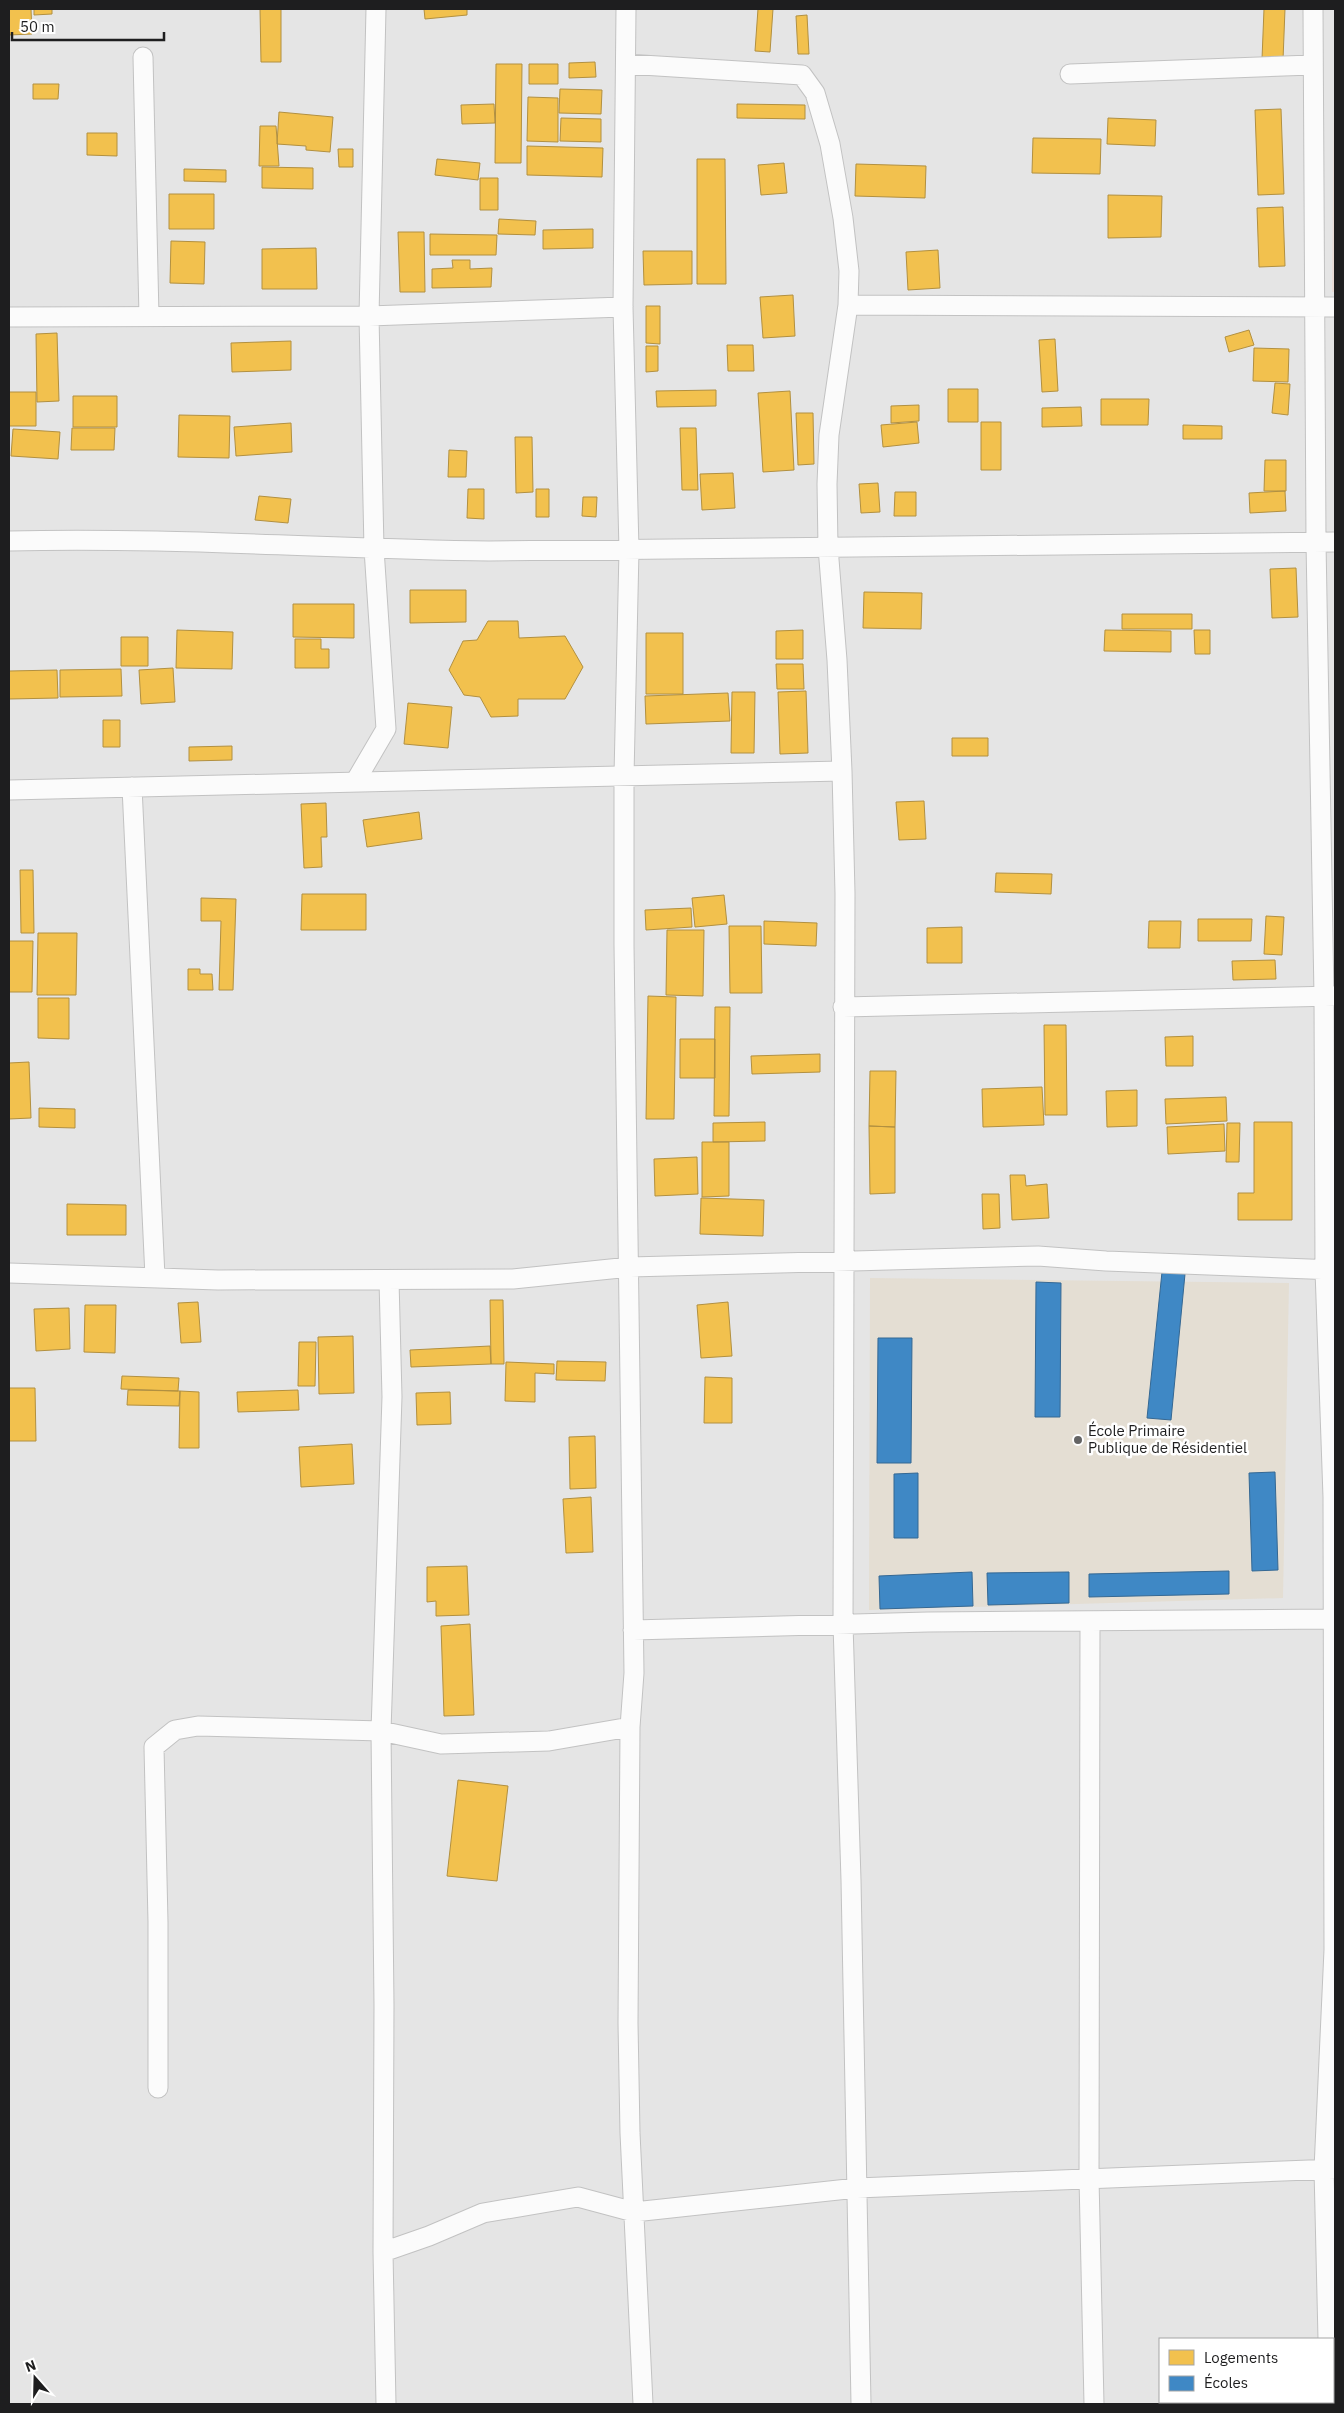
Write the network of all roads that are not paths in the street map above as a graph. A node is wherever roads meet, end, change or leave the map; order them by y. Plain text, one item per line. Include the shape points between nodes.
1 (376, 9) edge
2 (626, 9) edge
3 (1313, 9) edge
4 (143, 57) dead end
5 (626, 64) junction
6 (1312, 65) junction
7 (1070, 74) dead end
8 (848, 305) junction
9 (623, 307) junction
10 (1315, 307) junction
11 (1335, 308) edge
12 (149, 316) junction
13 (369, 316) junction
14 (9, 317) edge
15 (9, 541) edge
16 (1316, 542) junction
17 (1335, 542) edge
18 (828, 547) junction
19 (374, 549) junction
20 (629, 550) junction
21 (842, 771) junction
22 (624, 776) junction
23 (1328, 779) edge
24 (354, 782) junction
25 (132, 787) junction
26 (9, 790) edge
27 (1330, 996) edge
28 (843, 1007) junction
29 (844, 1259) junction
30 (630, 1267) junction
31 (1330, 1270) edge
32 (9, 1273) edge
33 (155, 1277) junction
34 (389, 1280) junction
35 (1334, 1497) edge
36 (1332, 1619) junction
37 (1090, 1622) junction
38 (843, 1624) junction
39 (633, 1630) junction
40 (1334, 1720) edge
41 (630, 1727) junction
42 (381, 1731) junction
43 (1334, 1950) edge
44 (158, 2088) dead end
45 (1330, 2169) edge
46 (1089, 2178) junction
47 (857, 2188) junction
48 (634, 2212) junction
49 (382, 2252) junction
50 (1328, 2338) edge
51 (386, 2404) edge
52 (643, 2404) edge
53 (861, 2404) edge
54 (1094, 2404) edge

1 - 13 street
2 - 5 street
3 - 6 street
4 - 12 street
5 - 8 street via 802,75 815,93 830,144 844,218 849,272
5 - 9 street
6 - 7 street
6 - 10 street
8 - 10 street
8 - 18 street via 829,435
9 - 13 street
9 - 20 street
10 - 11 street
10 - 16 street
12 - 13 street
12 - 14 street
13 - 19 street
15 - 19 street via 148,540
16 - 17 street
16 - 18 street
16 - 23 street
18 - 20 street
18 - 21 street
19 - 20 street
19 - 24 street via 386,729
20 - 22 street
21 - 22 street
21 - 28 street
22 - 24 street
22 - 30 street
23 - 27 street
24 - 25 street
25 - 26 street
25 - 33 street
27 - 28 street
27 - 31 street
28 - 29 street
29 - 30 street
29 - 31 street via 1038,1256
29 - 38 street
30 - 34 street via 513,1279
30 - 39 street
31 - 35 street
32 - 33 street
33 - 34 street
34 - 42 street via 392,1397
35 - 36 street
36 - 37 street
36 - 40 street
37 - 38 street
37 - 46 street
38 - 39 street
38 - 47 street
39 - 41 street
40 - 43 street
41 - 42 street via 549,1741 441,1744
41 - 48 street via 628,2023
42 - 44 street via 198,1726 175,1730 154,1748
42 - 49 street
43 - 45 street
45 - 46 street
45 - 50 street
46 - 47 street
46 - 54 street
47 - 48 street
47 - 53 street
48 - 49 street via 578,2197 483,2213
48 - 52 street
49 - 51 street

